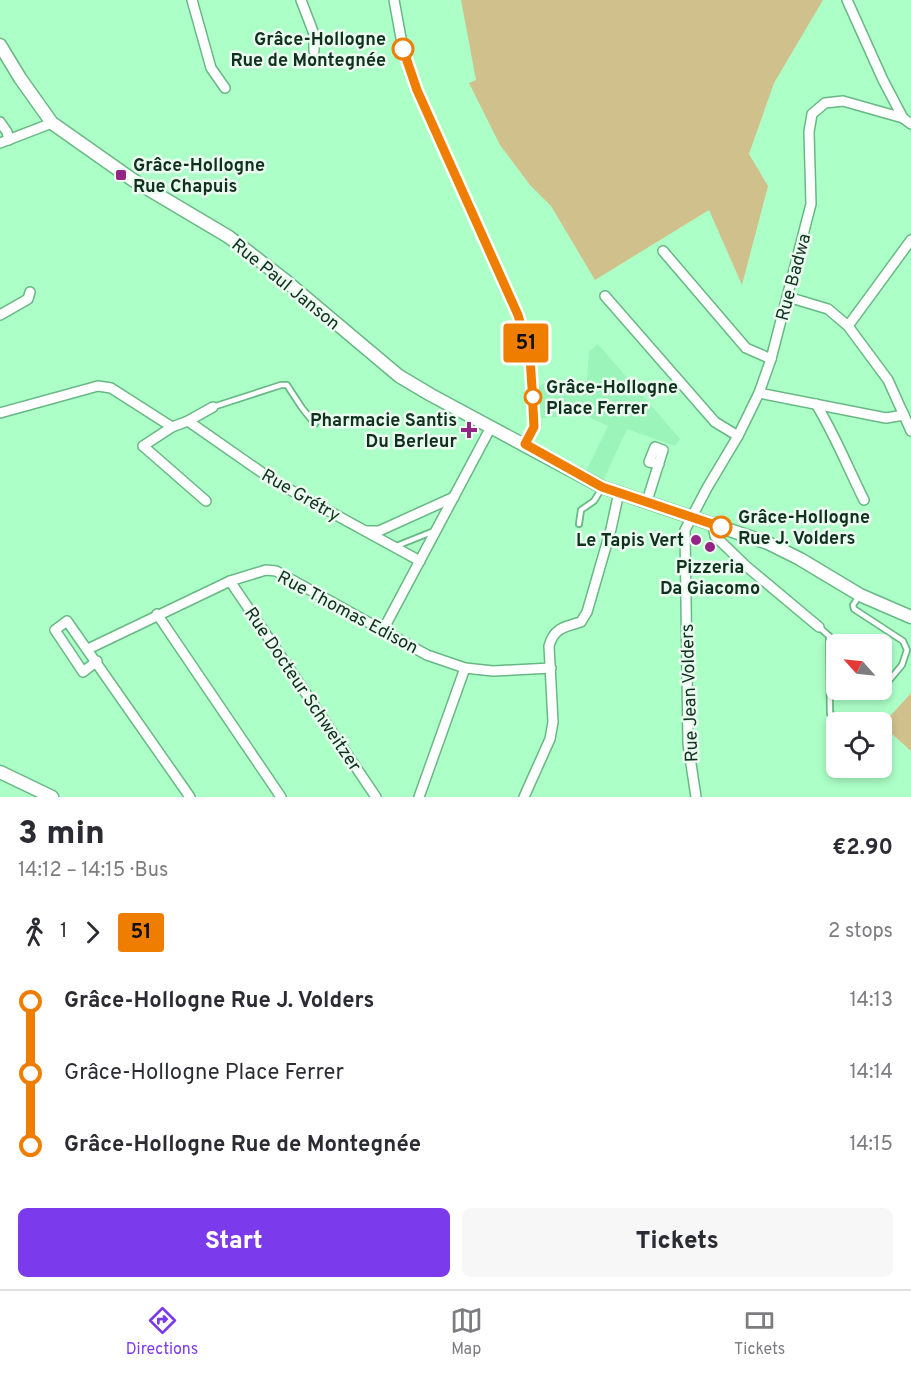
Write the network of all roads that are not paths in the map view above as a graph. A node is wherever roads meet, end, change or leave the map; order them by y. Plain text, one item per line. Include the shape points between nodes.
1 (192, 0) edge
2 (301, 0) edge
3 (394, 0) edge
4 (847, 0) edge
5 (0, 45) edge
6 (314, 51) dead end
7 (225, 88) dead end
8 (907, 121) edge
9 (0, 122) edge
10 (52, 123) junction
11 (4, 141) edge
12 (911, 240) edge
13 (663, 250) dead end
14 (907, 254) edge
15 (30, 292) dead end
16 (605, 296) dead end
17 (788, 297) junction
18 (0, 315) edge
19 (848, 326) junction
20 (771, 359) junction
21 (759, 393) junction
22 (816, 404) junction
23 (213, 407) joint
24 (0, 413) edge
25 (904, 415) junction
26 (188, 421) junction
27 (315, 424) dead end
28 (172, 427) junction
29 (491, 427) junction
30 (911, 431) edge
31 (738, 436) junction
32 (525, 444) junction
33 (659, 464) dead end
34 (602, 487) junction
35 (619, 492) junction
36 (454, 497) junction
37 (864, 500) dead end
38 (206, 501) dead end
39 (646, 501) junction
40 (426, 509) junction
41 (691, 517) junction
42 (579, 524) dead end
43 (713, 525) junction
44 (389, 526) junction
45 (436, 529) junction
46 (364, 530) junction
47 (393, 546) junction
48 (420, 561) junction
49 (230, 581) junction
50 (860, 596) junction
51 (157, 614) junction
52 (911, 617) edge
53 (819, 627) joint
54 (382, 630) junction
55 (827, 634) edge
56 (88, 649) junction
57 (97, 661) junction
58 (465, 668) junction
59 (551, 668) junction
60 (892, 676) edge
61 (0, 772) edge
62 (51, 797) edge
63 (190, 797) edge
64 (281, 797) edge
65 (376, 797) edge
66 (419, 797) edge
67 (524, 797) edge
68 (696, 797) edge

1 - 7 street via 210,68
2 - 6 street via 314,34
3 - 32 street via 403,49 417,90 518,315 530,357 532,388 534,427
4 - 8 street via 883,80
5 - 10 street, Rue Paul Janson
8 - 17 street, Rue Badwa via 843,101 825,103 812,114 811,204
9 - 11 street via 7,132
10 - 11 street
10 - 29 street, Rue Paul Janson via 133,180 229,237 399,376
12 - 14 street
13 - 20 street via 746,348
14 - 19 street
15 - 18 street via 28,299
16 - 31 street via 715,422
17 - 19 street via 828,309
17 - 20 street, Rue Badwa
19 - 25 street via 888,380
20 - 21 street, Rue Badwa
21 - 22 street
21 - 31 street, Rue Badwa
22 - 25 street via 886,418
22 - 37 street
23 - 26 street
23 - 27 lane via 287,385
24 - 28 street via 98,386 111,388
25 - 30 street
26 - 28 street
26 - 46 street, Rue Grétry via 274,481
28 - 38 street via 143,446
29 - 32 street, Rue Paul Janson
29 - 36 street
31 - 41 street, Rue Badwa
32 - 34 street, Rue Paul Janson
33 - 39 street
34 - 35 street, Rue Paul Janson
34 - 42 lane via 594,501 581,510
35 - 39 street, Rue Paul Janson
35 - 59 street via 587,612 581,622 558,629 552,636
36 - 40 street
36 - 45 street
39 - 41 street, Rue Paul Janson
40 - 44 street
40 - 45 street via 437,518
41 - 43 street, Rue Paul Janson
41 - 68 street, Rue Jean Volders via 685,530 688,744
43 - 50 street, Rue Paul Janson via 768,543
43 - 53 street via 715,536 746,566
44 - 46 street
44 - 47 street via 384,534
45 - 47 lane
45 - 48 street
46 - 47 street, Rue Grétry
47 - 48 street, Rue Grétry
48 - 54 street
49 - 51 street, Rue Thomas Edison
49 - 54 street, Rue Thomas Edison via 266,570 276,571
49 - 65 street, Rue Docteur Schweitzer
50 - 52 street, Rue Paul Janson
50 - 60 lane via 852,605 854,609 903,641 907,650 902,665
51 - 56 street, Rue Thomas Edison
51 - 64 street
53 - 55 lane
54 - 58 street, Rue Thomas Edison via 427,655
56 - 57 street
56 - 57 street via 67,621 55,630 82,672
57 - 63 street
58 - 59 street, Rue Thomas Edison
58 - 66 street
59 - 67 street via 550,739
61 - 62 street

